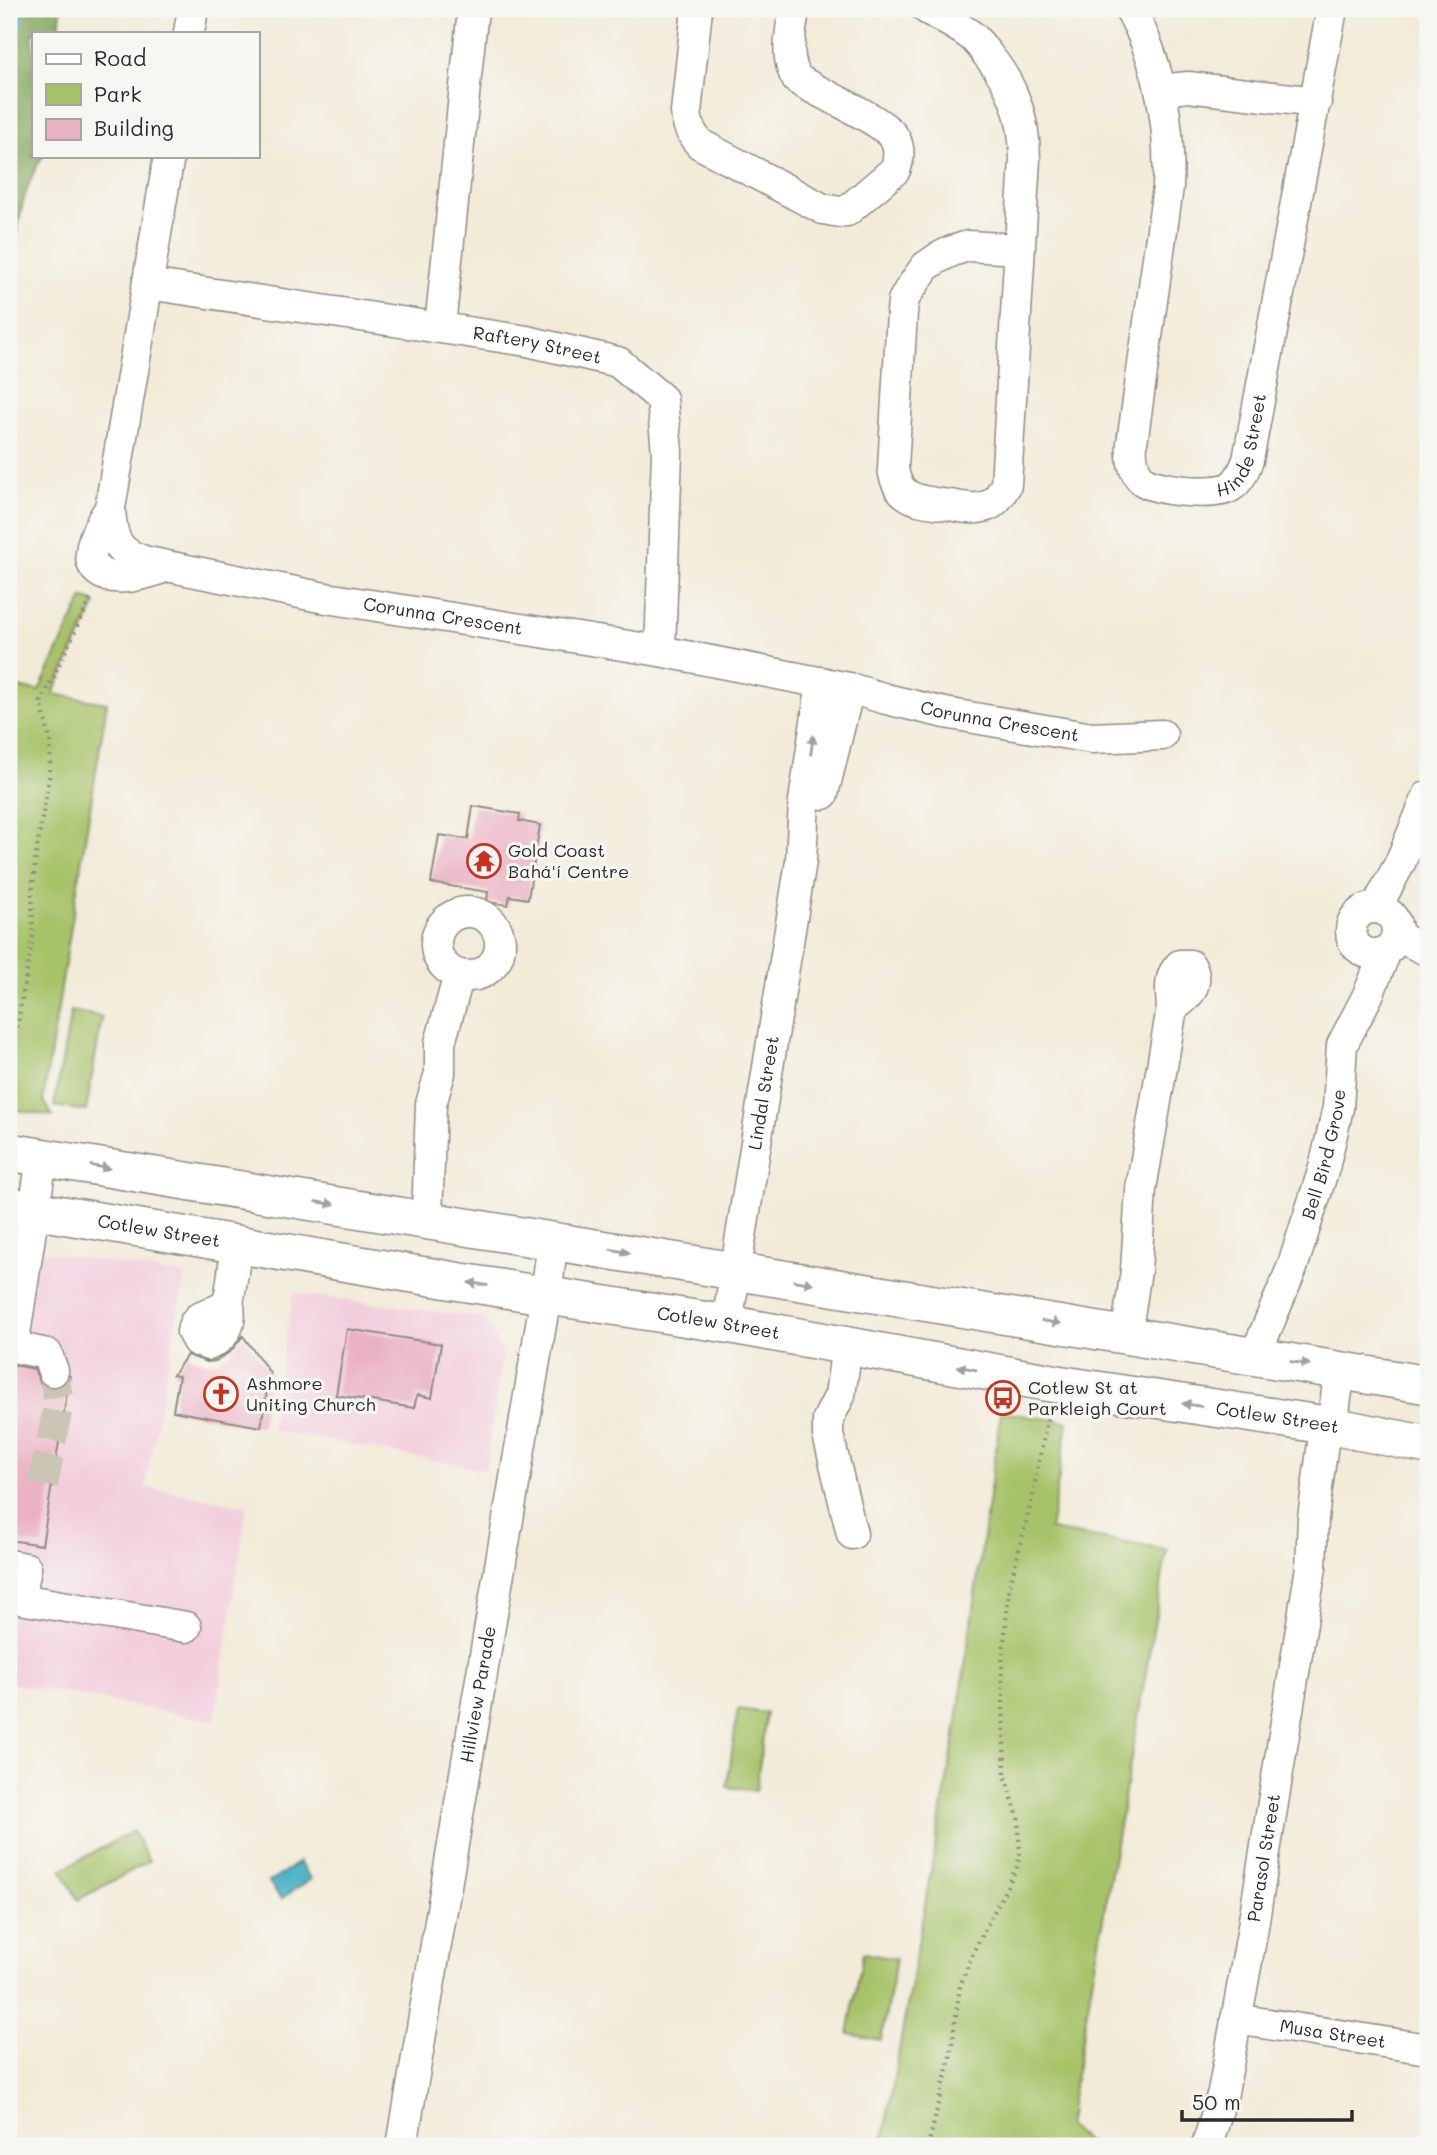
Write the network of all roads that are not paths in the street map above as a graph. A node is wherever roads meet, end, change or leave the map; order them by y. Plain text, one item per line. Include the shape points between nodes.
1 (193, 9) edge
2 (473, 9) edge
3 (697, 9) edge
4 (794, 9) edge
5 (927, 9) edge
6 (1130, 9) edge
7 (1332, 9) edge
8 (189, 32) edge
9 (1160, 90) junction
10 (1316, 102) junction
11 (169, 158) edge
12 (1019, 249) junction
13 (148, 284) junction
14 (440, 327) junction
15 (110, 508) junction
16 (167, 566) junction
17 (660, 652) junction
18 (835, 685) junction
19 (1162, 735) dead end
20 (1428, 796) edge
21 (1419, 842) edge
22 (1376, 908) junction
23 (1389, 945) junction
24 (1428, 951) edge
25 (459, 975) dead end
26 (1172, 1008) dead end
27 (21, 1144) edge
28 (22, 1208) edge
29 (427, 1219) junction
30 (553, 1240) junction
31 (237, 1244) junction
32 (735, 1270) junction
33 (16, 1282) edge
34 (546, 1295) junction
35 (727, 1324) junction
36 (1125, 1335) junction
37 (202, 1343) dead end
38 (11, 1346) edge
39 (847, 1346) junction
40 (1255, 1356) junction
41 (1340, 1370) junction
42 (53, 1371) tunnel mouth
43 (1428, 1385) edge
44 (1332, 1426) junction
45 (1428, 1445) edge
46 (852, 1534) dead end
47 (9, 1566) edge
48 (187, 1627) dead end
49 (1236, 2019) junction
50 (1428, 2049) edge
51 (402, 2146) edge
52 (1207, 2146) edge

1 - 8 street
2 - 14 street
3 - 4 street via 686,112 694,137 823,209 847,211 895,170 898,146 883,126 797,79 789,52
5 - 12 street via 975,38 1016,97 1025,141
6 - 9 street, Hinde Street via 1148,47
7 - 10 street, Hinde Street
9 - 10 street via 1188,87
9 - 10 street, Hinde Street via 1168,187 1132,459 1146,483 1207,493 1231,487 1248,460
11 - 13 street, Corunna Crescent
12 - 12 street via 1006,485 985,507 917,501 897,486 892,468 903,301 925,267 952,251 968,246
13 - 14 street, Raftery Street
13 - 15 street, Corunna Crescent
14 - 17 street, Raftery Street via 618,362 662,399 667,452
15 - 16 street, Corunna Crescent via 118,547 135,559
15 - 16 street via 90,548 90,558 99,571 117,578
16 - 17 street, Corunna Crescent via 320,597
17 - 18 street, Corunna Crescent
18 - 19 street, Corunna Crescent via 946,713 1092,738
18 - 32 street, Lindal Street via 821,802 801,861
20 - 21 street
21 - 22 street
22 - 23 street via 1391,915 1397,926
22 - 23 street via 1356,918 1351,932 1354,943 1365,953
23 - 24 street
23 - 40 street, Bell Bird Grove via 1342,1045 1338,1108 1320,1180 1292,1268
25 - 29 street via 440,1043 440,1073 430,1104
26 - 36 street via 1141,1188 1136,1271
27 - 28 street
27 -> 29 main road
28 - 31 main road, Cotlew Street
28 - 33 street
29 - 30 main road
30 -> 32 main road
30 - 34 street, Hillview Parade
34 -> 31 main road, Cotlew Street
31 - 37 street via 228,1301 195,1320 191,1332
32 - 35 street, Lindal Street
32 -> 36 main road
33 - 38 street
34 - 35 main road, Cotlew Street
34 - 51 street, Hillview Parade
35 - 39 main road, Cotlew Street
36 - 40 main road
38 - 42 street via 47,1354
44 -> 39 main road, Cotlew Street
39 - 46 street via 828,1435
40 -> 41 main road
41 - 43 main road
41 - 44 street, Parasol Street
44 - 45 main road, Cotlew Street
44 - 49 street, Parasol Street via 1342,1447 1331,1517 1311,1567
47 - 48 street via 26,1568 20,1599
49 - 50 street, Musa Street
49 - 52 street, Parasol Street via 1223,2092

